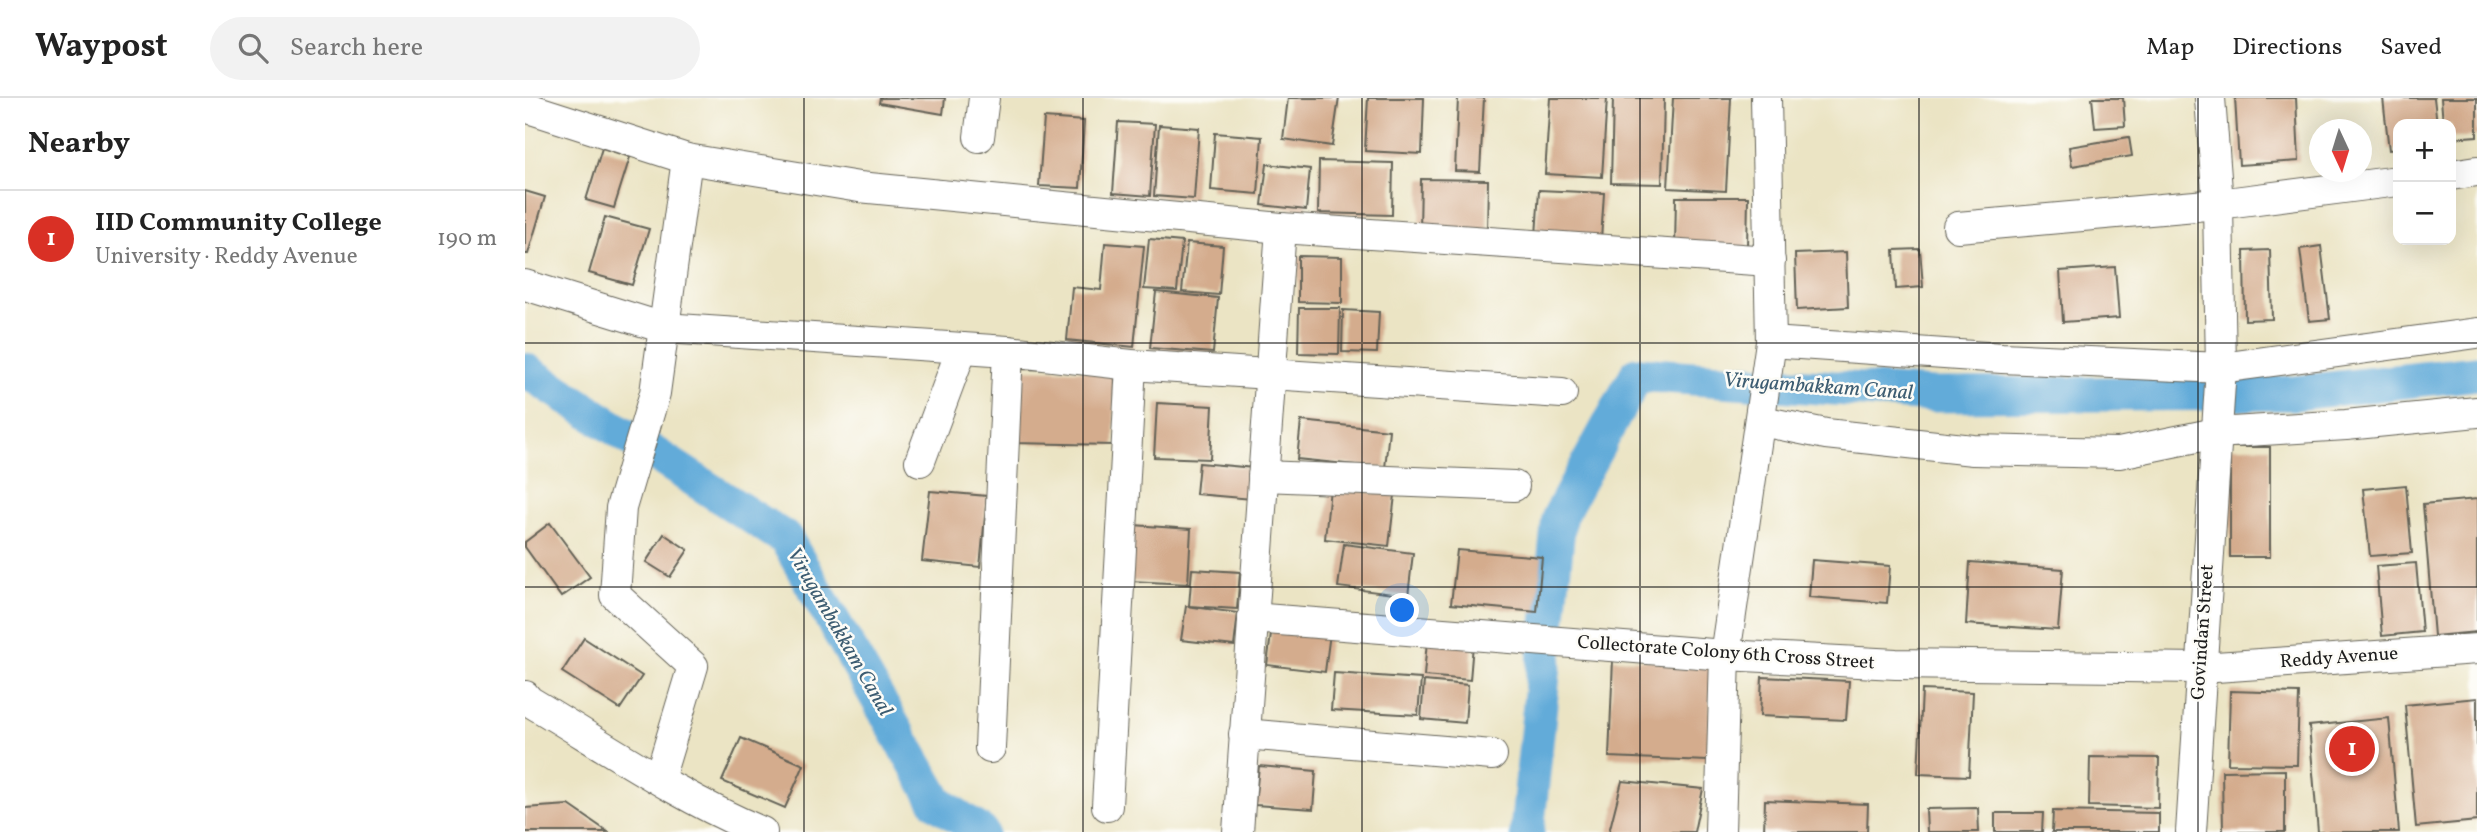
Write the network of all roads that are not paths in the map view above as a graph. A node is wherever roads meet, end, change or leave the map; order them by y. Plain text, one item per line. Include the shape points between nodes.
1 (985, 98) edge
2 (1766, 98) edge
3 (2210, 98) edge
4 (525, 107) edge
5 (979, 137) dead end
6 (687, 159) junction
7 (2477, 172) edge
8 (2456, 174) edge
9 (2393, 182) edge
10 (2218, 204) junction
11 (1958, 227) dead end
12 (1281, 228) junction
13 (1770, 261) junction
14 (525, 285) edge
15 (664, 328) junction
16 (2477, 333) edge
17 (1771, 342) junction
18 (962, 348) junction
19 (1008, 351) junction
20 (1131, 365) junction
21 (2221, 368) junction
22 (1270, 374) junction
23 (1562, 393) dead end
24 (2477, 412) edge
25 (1761, 421) junction
26 (2216, 433) junction
27 (920, 461) dead end
28 (1263, 476) junction
29 (1514, 486) dead end
30 (1253, 618) junction
31 (2477, 649) edge
32 (1725, 655) junction
33 (2201, 667) junction
34 (526, 701) edge
35 (1244, 734) junction
36 (990, 748) dead end
37 (1492, 755) dead end
38 (659, 779) junction
39 (1107, 806) dead end
40 (723, 825) edge
41 (762, 832) edge
42 (1238, 832) edge
43 (1720, 832) edge
44 (2191, 832) edge

1 - 5 street
2 - 13 street
3 - 10 street, Govindan Street
4 - 6 street
6 - 12 street via 859,187
6 - 15 street
7 - 8 street
9 - 10 street
10 - 11 street
10 - 21 street, Govindan Street
12 - 13 street
12 - 22 street
13 - 17 street
14 - 15 street
15 - 18 street
15 - 38 street via 655,393 621,508 615,595 693,666
16 - 21 street
17 - 21 street via 2002,359
17 - 25 street
18 - 19 street
18 - 27 street
19 - 20 street
19 - 36 street
20 - 22 street
20 - 39 street
21 - 26 street, Govindan Street
22 - 23 street
22 - 28 street
24 - 26 street
25 - 26 street via 1826,434 1973,450 2119,453
25 - 32 street
26 - 33 street, Govindan Street
28 - 29 street
28 - 30 street
30 - 32 street, Collectorate Colony 6th Cross Street
30 - 35 street
31 - 33 street, Reddy Avenue
32 - 33 street, Collectorate Colony 6th Cross Street via 1896,664
32 - 43 street
33 - 44 street, Govindan Street
34 - 38 street
35 - 37 street
35 - 42 street
38 - 40 street
40 - 41 street

